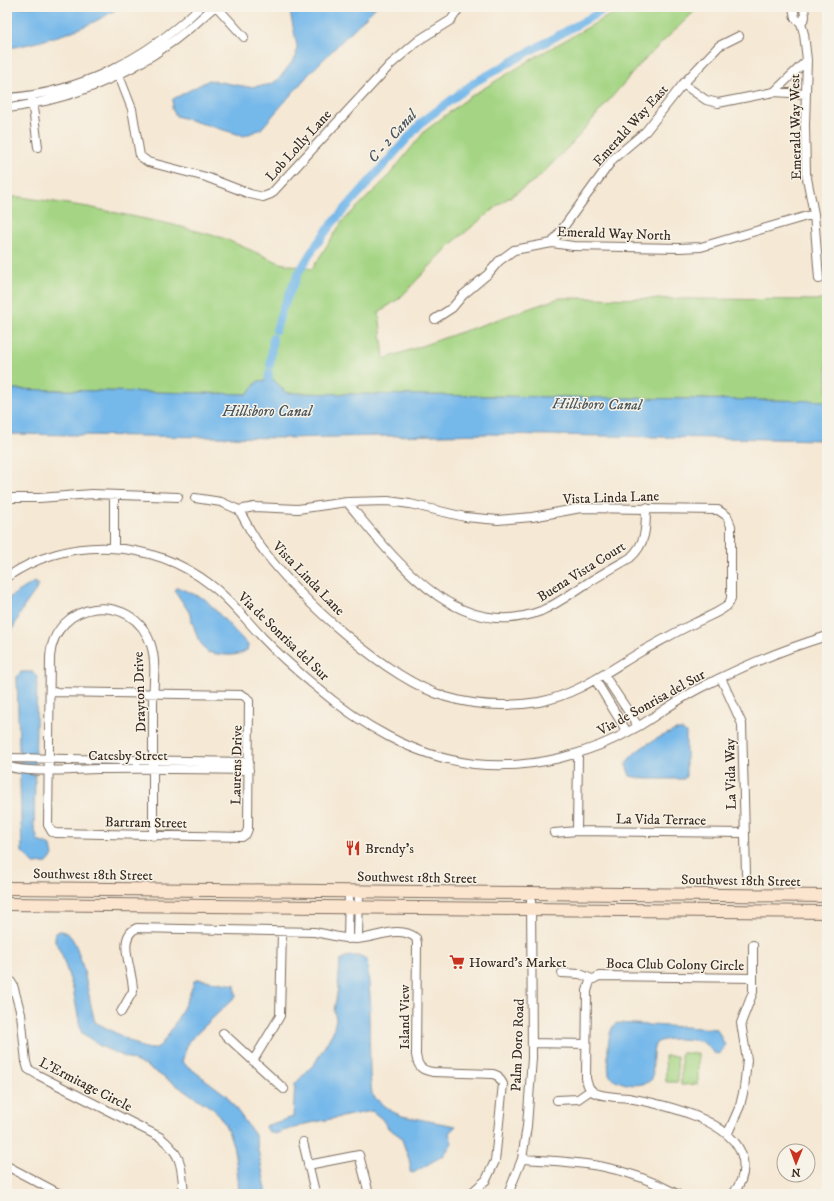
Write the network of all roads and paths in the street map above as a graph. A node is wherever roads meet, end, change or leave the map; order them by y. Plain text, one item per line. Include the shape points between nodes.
1 (200, 7) edge
2 (214, 7) edge
3 (217, 7) edge
4 (460, 7) edge
5 (794, 7) edge
6 (804, 7) edge
7 (801, 23) junction
8 (740, 36) dead end
9 (244, 37) dead end
10 (806, 60) junction
11 (118, 72) junction
12 (683, 84) junction
13 (774, 92) junction
14 (806, 94) junction
15 (32, 95) junction
16 (7, 98) edge
17 (32, 104) junction
18 (7, 108) edge
19 (38, 147) dead end
20 (814, 214) junction
21 (552, 243) junction
22 (819, 279) dead end
23 (435, 319) dead end
24 (114, 495) junction
25 (178, 497) dead end
26 (7, 498) edge
27 (195, 498) dead end
28 (347, 502) junction
29 (646, 508) junction
30 (239, 510) junction
31 (114, 548) junction
32 (7, 577) edge
33 (827, 636) edge
34 (604, 675) junction
35 (721, 678) junction
36 (596, 680) junction
37 (50, 692) junction
38 (153, 694) junction
39 (638, 726) junction
40 (627, 732) junction
41 (578, 754) junction
42 (7, 758) edge
43 (49, 759) junction
44 (153, 764) junction
45 (7, 766) edge
46 (249, 766) junction
47 (49, 769) junction
48 (48, 825) joint
49 (577, 831) junction
50 (554, 833) dead end
51 (744, 833) junction
52 (246, 834) joint
53 (153, 836) junction
54 (746, 874) dead end
55 (7, 888) edge
56 (354, 891) junction
57 (531, 893) junction
58 (827, 896) edge
59 (7, 904) edge
60 (353, 908) junction
61 (531, 909) junction
62 (827, 912) edge
63 (282, 931) junction
64 (348, 939) junction
65 (358, 939) junction
66 (753, 945) dead end
67 (562, 973) dead end
68 (7, 976) edge
69 (753, 978) junction
70 (592, 979) junction
71 (121, 1012) dead end
72 (223, 1033) dead end
73 (532, 1043) junction
74 (586, 1044) junction
75 (253, 1061) junction
76 (284, 1089) dead end
77 (591, 1090) junction
78 (557, 1100) dead end
79 (728, 1133) junction
80 (303, 1142) dead end
81 (522, 1159) junction
82 (308, 1165) junction
83 (7, 1166) edge
84 (314, 1188) dead end
85 (60, 1194) edge
86 (184, 1194) edge
87 (369, 1194) edge
88 (470, 1194) edge
89 (508, 1194) edge
90 (677, 1194) edge
91 (733, 1194) edge

1 - 11 street via 177,28
2 - 11 street via 176,41 153,57
3 - 9 street
4 - 11 street, Lob Lolly Lane via 451,20 419,40 390,65 271,194 263,197 206,177 148,162 140,156 132,109
5 - 7 street, Emerald Way West via 795,18
6 - 7 street, Emerald Way West via 805,17
7 - 10 street, Emerald Way West
8 - 12 street, Emerald Way East via 719,46
10 - 13 street
10 - 14 street, Emerald Way West
11 - 15 street
11 - 17 street via 75,94
12 - 13 street via 706,100 718,103
12 - 21 street, Emerald Way East via 646,130 613,159
13 - 14 street
14 - 20 street, Emerald Way West via 806,173
15 - 16 street
15 - 17 street
17 - 18 street
17 - 19 street
20 - 21 street, Emerald Way North via 701,247 573,246
20 - 22 street, Emerald Way West
21 - 23 street, Emerald Way North via 514,250 499,261 452,308
24 - 25 street
24 - 26 street
24 - 31 street
27 - 30 street, Vista Linda Lane via 221,502
28 - 29 street, Vista Linda Lane via 395,502 465,517 498,520 581,508
28 - 29 street, Buena Vista Court via 400,563 441,598 464,612 505,619 518,618 543,610 630,558 641,546 645,536
28 - 30 street, Vista Linda Lane via 298,509
29 - 34 street, Vista Linda Lane via 713,509 727,516 731,526 731,598 725,608 671,635
30 - 36 street, Vista Linda Lane via 264,552 314,606 378,660 422,687 466,702 500,705 540,702 572,692
31 - 32 street, Via de Sonrisa del Sur via 92,548 60,553 24,567
31 - 41 street, Via de Sonrisa del Sur via 161,557 196,574 226,598 264,639 315,686 364,723 400,743 447,759 490,765 526,764
33 - 35 street, Via de Sonrisa del Sur via 770,655
34 - 36 street, Vista Linda Lane
34 - 39 street
35 - 39 street, Via de Sonrisa del Sur via 690,693
35 - 51 street, La Vida Way via 742,724
36 - 40 street
37 - 38 street
37 - 38 street, Drayton Drive via 50,652 58,630 78,614 102,608 120,611 130,616 146,634 153,658
37 - 43 street, Drayton Drive
38 - 44 street, Drayton Drive
38 - 46 street, Laurens Drive via 246,697 249,701
39 - 40 street, Via de Sonrisa del Sur
40 - 41 street, Via de Sonrisa del Sur
41 - 49 street
42 - 43 street, Catesby Street
43 - 44 street, Catesby Street
43 - 47 street, Drayton Drive
44 - 46 street, Catesby Street
44 - 47 street, Catesby Street
44 - 53 street, Drayton Drive
45 - 47 street, Catesby Street via 17,769
46 - 52 street, Laurens Drive
47 - 48 street, Drayton Drive
48 - 53 street, Bartram Street via 52,832 56,833
49 - 50 street, La Vida Terrace
49 - 51 street, La Vida Terrace
51 - 54 street, La Vida Way
52 - 53 street, Bartram Street via 242,837
55 - 56 main road, Southwest 18th Street
56 - 57 main road, Southwest 18th Street
56 - 60 street
57 - 58 main road, Southwest 18th Street
57 - 61 street, Palm Doro Road
59 - 60 main road
60 - 61 main road
60 - 64 street
60 - 65 street
61 - 62 main road
61 - 73 street, Palm Doro Road
63 - 64 street, Island View via 314,932
63 - 71 street, Island View via 137,928 132,930 128,934 126,945 133,991
63 - 75 street via 280,1016
64 - 65 street, Island View
65 - 88 street, Island View via 386,933 412,934 416,938 416,1055 419,1067 433,1072 493,1074 501,1080 503,1089 495,1161 486,1180
66 - 69 street, Boca Club Colony Circle
67 - 70 street via 580,974
68 - 86 street, L'Ermitage Circle via 13,985 20,1009 28,1069 160,1137 176,1152 180,1160
69 - 70 street, Boca Club Colony Circle via 619,975
69 - 79 street, Boca Club Colony Circle via 752,997 744,1012 742,1023 747,1060 744,1089 740,1106
70 - 74 street, Boca Club Colony Circle via 587,991
72 - 75 street
73 - 74 street
73 - 81 street, Palm Doro Road via 527,1126
74 - 77 street, Boca Club Colony Circle via 586,1078
75 - 76 street
77 - 78 street via 578,1099
77 - 79 street via 598,1094 675,1110
79 - 91 street via 738,1146 743,1161 742,1177
80 - 82 street
81 - 89 street, Palm Doro Road
81 - 90 street via 603,1165 645,1178
82 - 84 street
82 - 87 street via 359,1155
83 - 85 street

